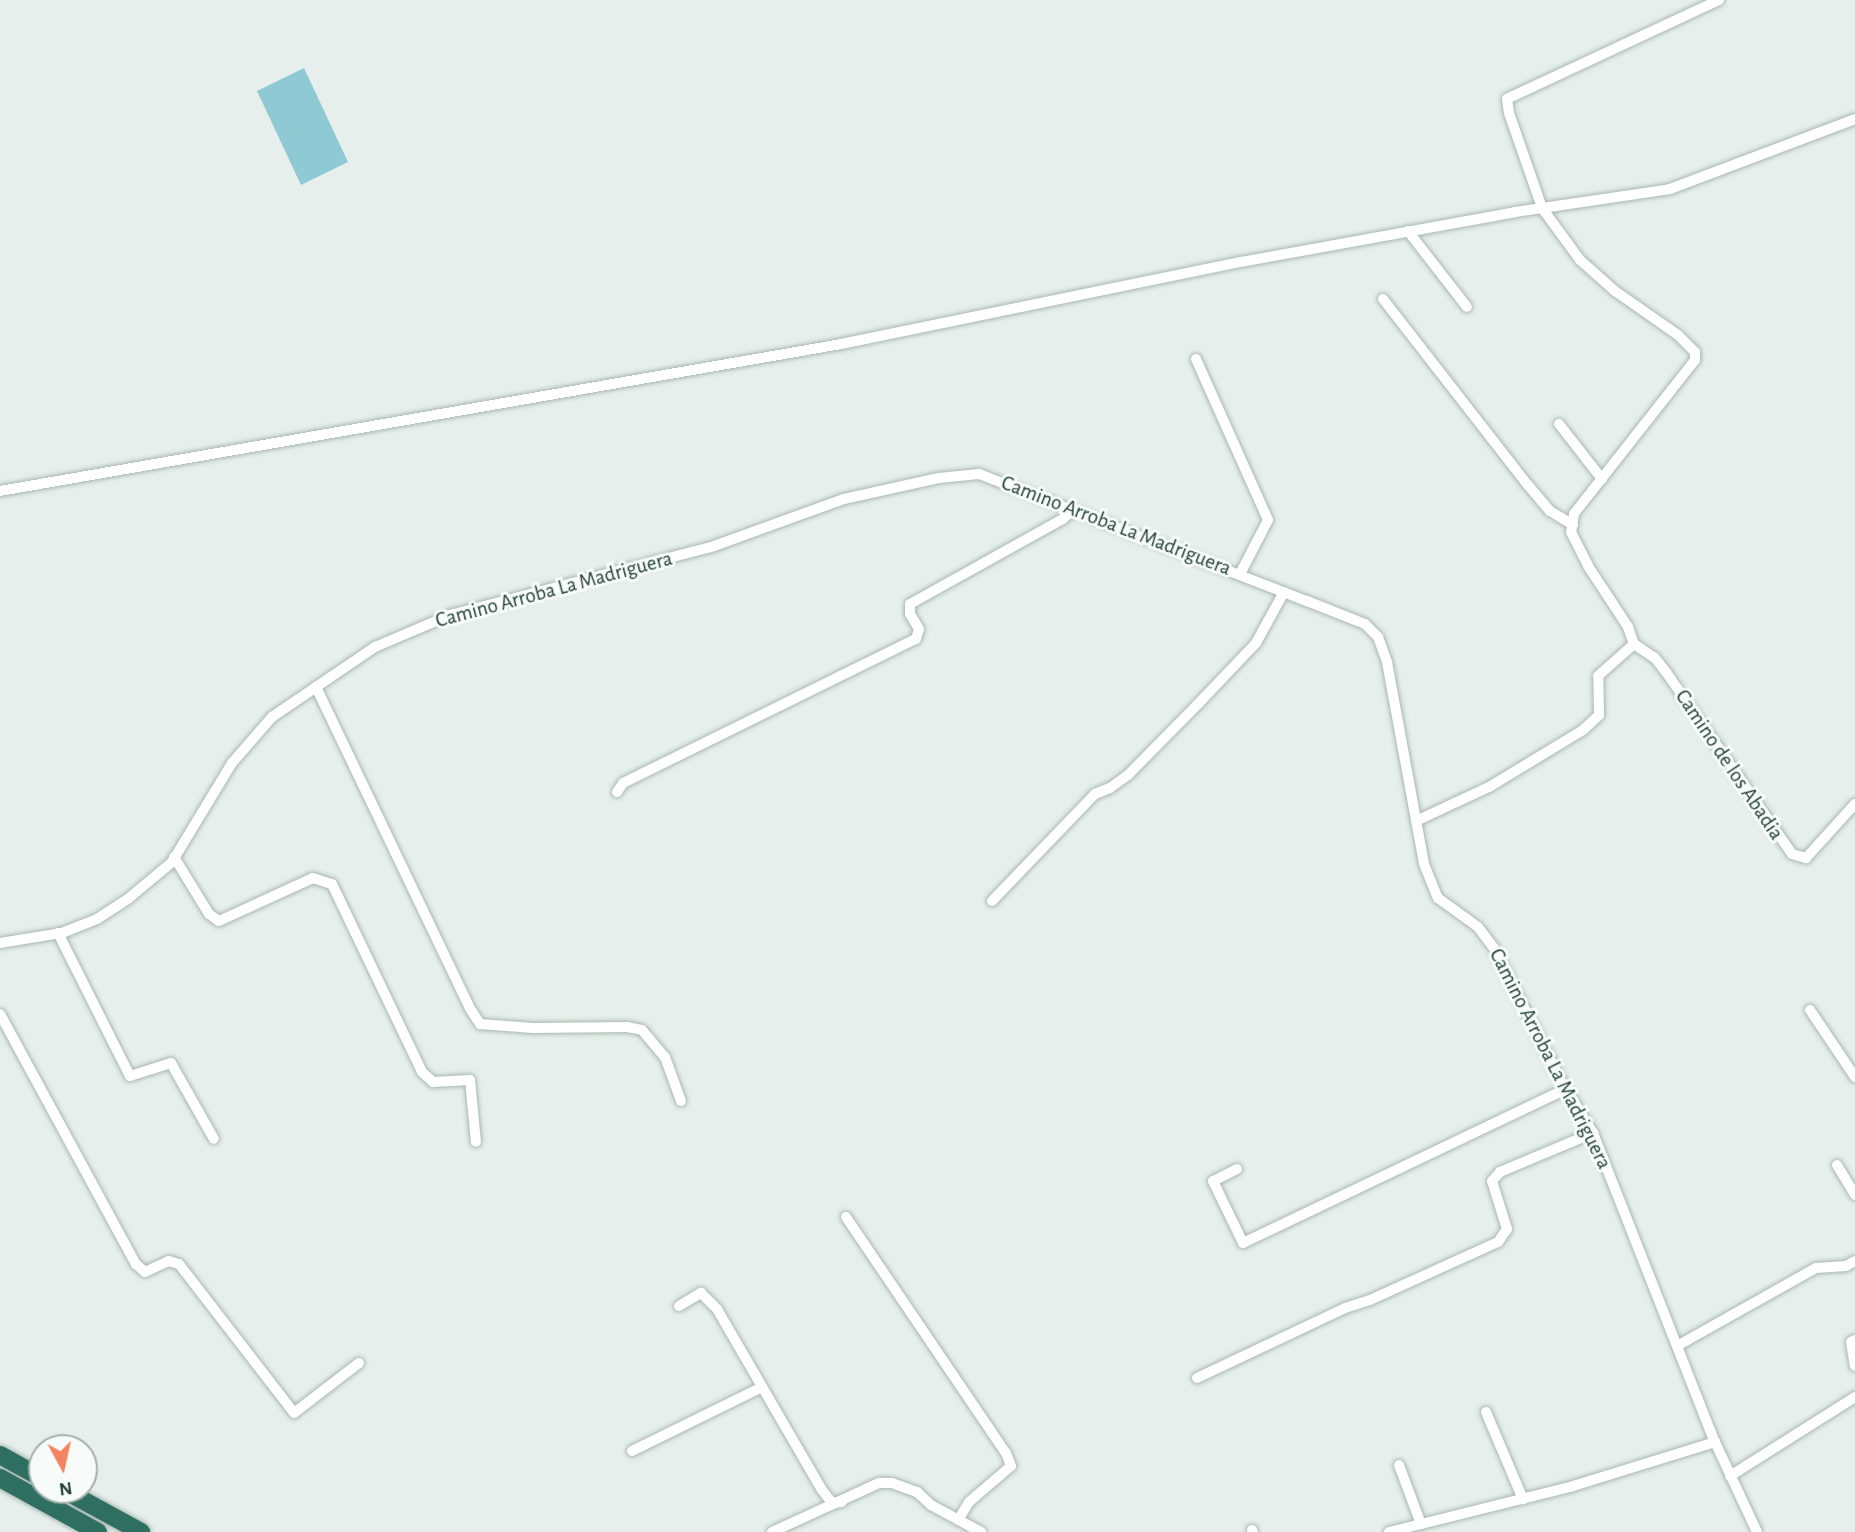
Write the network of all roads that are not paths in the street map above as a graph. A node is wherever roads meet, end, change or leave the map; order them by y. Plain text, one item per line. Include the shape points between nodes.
1 (1719, 0) edge
2 (1855, 119) edge
3 (1542, 208) junction
4 (1408, 232) junction
5 (1383, 299) dead end
6 (1467, 307) dead end
7 (1196, 359) dead end
8 (1559, 424) dead end
9 (1602, 479) junction
10 (0, 491) edge
11 (1073, 509) junction
12 (1573, 525) junction
13 (1240, 574) junction
14 (1284, 592) junction
15 (1633, 644) junction
16 (316, 687) junction
17 (617, 792) dead end
18 (1855, 804) edge
19 (1416, 821) junction
20 (174, 858) junction
21 (992, 901) dead end
22 (58, 933) junction
23 (0, 943) edge
24 (1810, 1010) dead end
25 (0, 1014) edge
26 (1855, 1077) edge
27 (1566, 1089) junction
28 (681, 1101) dead end
29 (1593, 1133) junction
30 (215, 1139) dead end
31 (477, 1142) dead end
32 (1837, 1165) dead end
33 (1237, 1169) dead end
34 (1855, 1195) edge
35 (846, 1217) dead end
36 (1855, 1261) edge
37 (679, 1306) dead end
38 (1855, 1340) edge
39 (1677, 1346) junction
40 (359, 1363) dead end
41 (1855, 1366) edge
42 (1197, 1378) dead end
43 (762, 1387) junction
44 (1855, 1397) edge
45 (1486, 1412) dead end
46 (1715, 1442) junction
47 (632, 1451) dead end
48 (0, 1455) edge
49 (1399, 1465) dead end
50 (28, 1470) edge
51 (1730, 1476) junction
52 (0, 1478) edge
53 (1523, 1499) junction
54 (842, 1502) junction
55 (90, 1504) edge
56 (958, 1520) junction
57 (1421, 1524) junction
58 (98, 1532) edge
59 (141, 1532) edge
60 (772, 1532) edge
61 (981, 1532) edge
62 (1389, 1532) edge
63 (1757, 1532) edge

1 - 3 street via 1507,99
2 - 3 street via 1670,189
3 - 4 street
3 - 9 street via 1580,260 1695,352 1695,360
4 - 6 street
4 - 10 street via 841,344
5 - 12 street via 1528,485 1550,511
7 - 13 street via 1268,520
8 - 9 street
9 - 12 street via 1574,514
11 - 13 street, Camino Arroba La Madriguera
11 - 16 street, Camino Arroba La Madriguera via 979,474 844,499 714,546 450,615 375,647
11 - 17 street via 1063,519 910,604 909,614 919,629 916,639 623,783
12 - 15 street, Camino de los Abadia via 1571,532 1588,566 1628,627
13 - 14 street, Camino Arroba La Madriguera
14 - 19 street, Camino Arroba La Madriguera via 1365,624 1378,637 1387,662
14 - 21 street via 1256,643 1207,695 1128,775 1095,794
15 - 18 street, Camino de los Abadia via 1655,658 1666,672 1792,854 1806,858
15 - 19 street via 1598,676 1599,715 1583,730 1489,786
16 - 20 street, Camino Arroba La Madriguera via 272,717 232,764
16 - 28 street via 480,1024 642,1030 664,1057
19 - 27 street, Camino Arroba La Madriguera via 1424,864 1438,898 1478,927 1494,947
20 - 22 street, Camino Arroba La Madriguera via 97,919
20 - 31 street via 209,914 219,922 313,878 332,884 422,1072 433,1082 470,1080
22 - 23 street, Camino Arroba La Madriguera
22 - 30 street via 130,1076 171,1063
24 - 26 street
25 - 40 street via 136,1264 145,1272 169,1261 179,1264 295,1413
27 - 29 street, Camino Arroba La Madriguera
27 - 33 street via 1243,1243 1213,1181
29 - 39 street, Camino Arroba La Madriguera
29 - 42 street via 1500,1171 1492,1181 1507,1229 1498,1242
32 - 34 street
35 - 56 street via 1011,1466 969,1502
36 - 39 street via 1816,1268
37 - 43 street via 702,1293
38 - 41 street via 1851,1342
39 - 46 street, Camino Arroba La Madriguera
43 - 47 street
43 - 54 street via 822,1490 832,1503
44 - 51 street
45 - 53 street
46 - 51 street, Camino Arroba La Madriguera
46 - 53 street
48 - 50 highway
49 - 57 street
51 - 63 street, Camino Arroba La Madriguera
52 - 58 highway
53 - 57 street
54 - 56 street via 879,1483 892,1483 917,1492
54 - 60 street
55 - 59 highway
56 - 61 street
57 - 62 street

